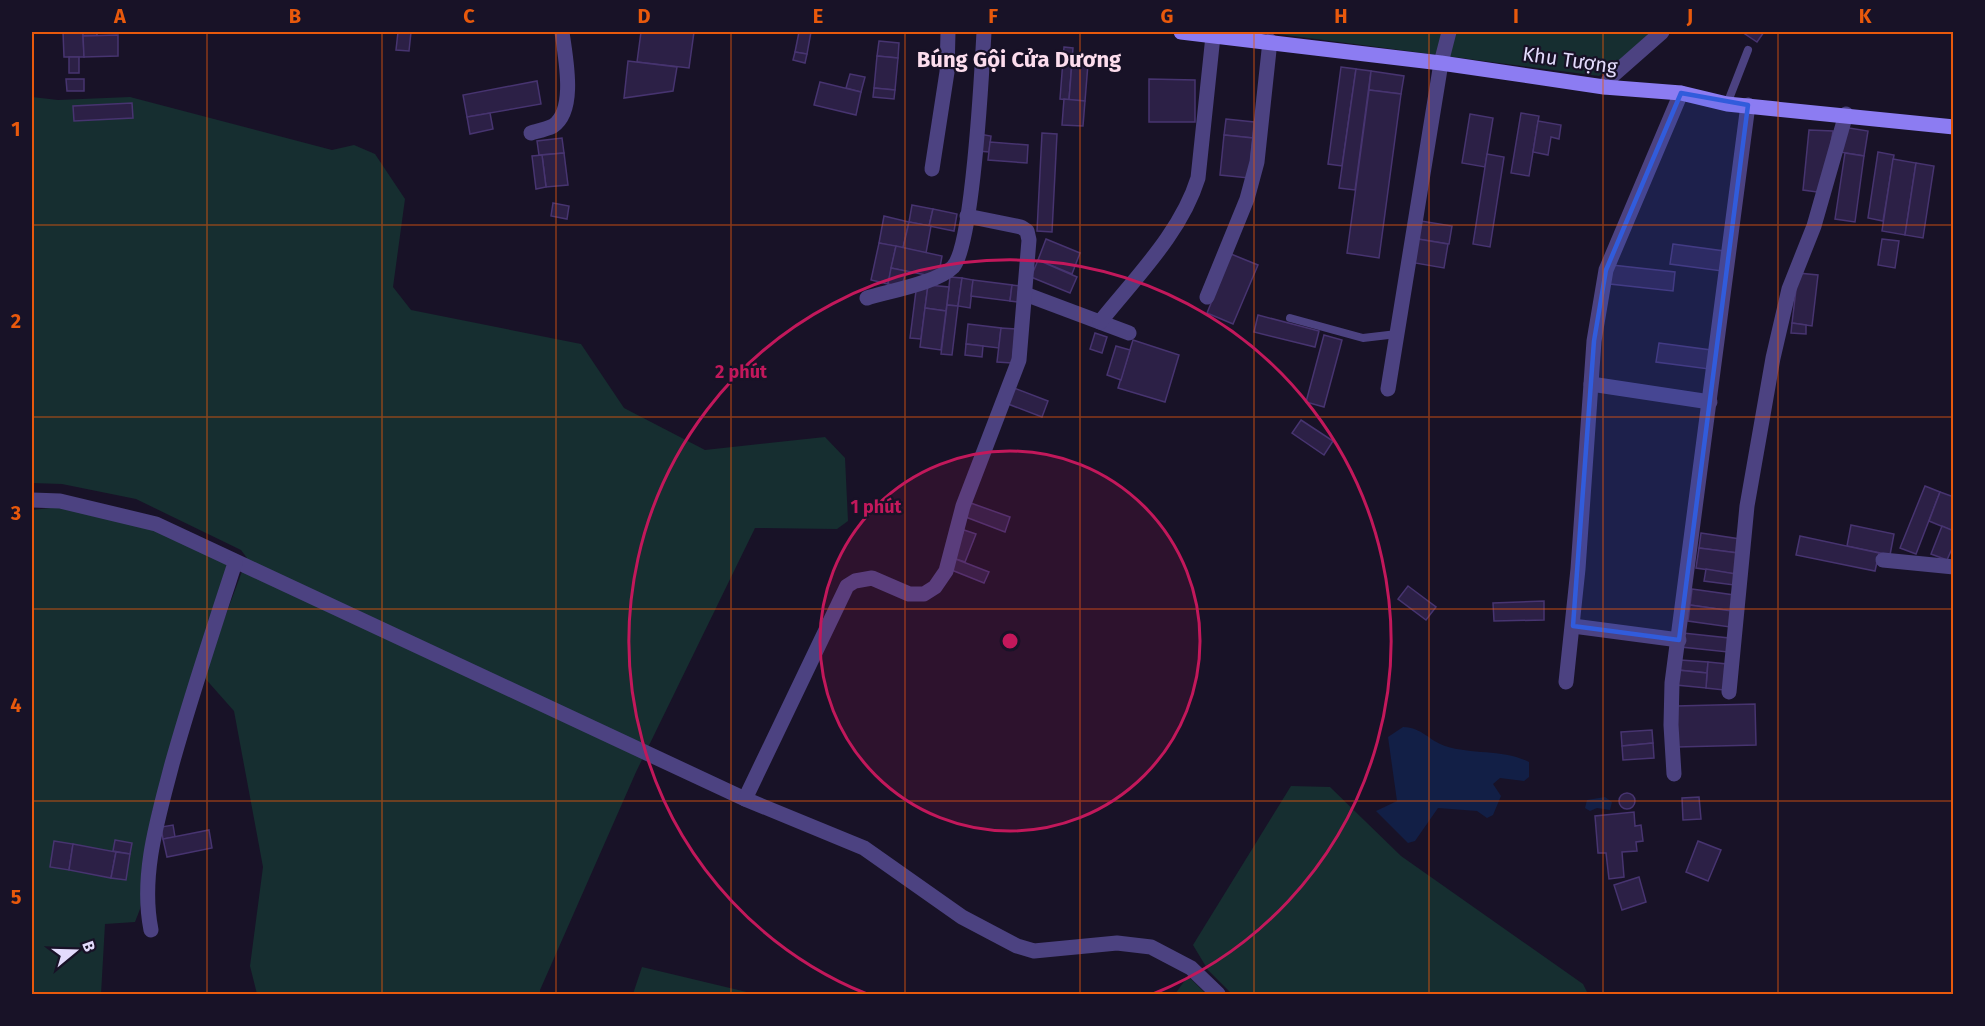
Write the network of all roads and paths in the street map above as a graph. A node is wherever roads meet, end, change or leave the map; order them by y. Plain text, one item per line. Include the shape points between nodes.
1 (562, 32) edge
2 (948, 32) edge
3 (984, 32) edge
4 (1181, 32) edge
5 (1449, 32) edge
6 (1662, 32) edge
7 (1213, 36) junction
8 (1270, 41) junction
9 (1748, 50) dead end
10 (1441, 63) junction
11 (1604, 87) junction
12 (1681, 93) junction
13 (1727, 104) junction
14 (1748, 105) junction
15 (1846, 114) junction
16 (1953, 127) edge
17 (531, 134) dead end
18 (932, 169) dead end
19 (968, 216) junction
20 (1025, 294) junction
21 (1207, 297) dead end
22 (867, 298) dead end
23 (1290, 318) dead end
24 (1100, 322) junction
25 (1129, 333) dead end
26 (1397, 334) junction
27 (1591, 384) junction
28 (1388, 389) dead end
29 (1710, 402) junction
30 (32, 500) edge
31 (1883, 560) dead end
32 (235, 563) junction
33 (1953, 567) edge
34 (1573, 626) junction
35 (1679, 640) junction
36 (1566, 682) dead end
37 (1729, 693) dead end
38 (1674, 774) dead end
39 (746, 799) junction
40 (151, 930) dead end
41 (1218, 994) edge

1 - 17 street via 568,89 563,117 553,126
2 - 18 street via 947,72
3 - 19 street
4 - 7 street, Khu Tượng
5 - 10 street
6 - 11 street via 1611,76
7 - 8 street, Khu Tượng
7 - 24 street via 1198,178 1192,197 1158,249
8 - 10 street, Khu Tượng
8 - 21 street via 1257,162 1250,190
9 - 13 lane
10 - 11 street, Khu Tượng
10 - 26 street
11 - 12 street, Khu Tượng
12 - 13 street, Khu Tượng
12 - 27 street via 1606,270
13 - 14 street, Khu Tượng
14 - 15 street, Khu Tượng
14 - 29 street
15 - 16 street, Khu Tượng
15 - 37 street via 1814,226 1789,290 1773,358 1747,506
19 - 20 street via 1027,231
19 - 22 street via 953,266 941,275
20 - 24 street
20 - 39 street via 1019,360 963,506 946,571 935,587 915,595 872,578 847,586
23 - 26 lane via 1363,338
24 - 25 street
26 - 28 street
27 - 29 street
27 - 34 street
29 - 35 street
30 - 32 street via 60,501 156,524
31 - 33 street
32 - 39 street
32 - 40 street via 189,702 154,831 147,911
34 - 35 street
34 - 36 street
35 - 38 street via 1672,683
39 - 41 street via 864,848 962,917 1017,946 1034,951 1118,943 1151,947 1191,968

